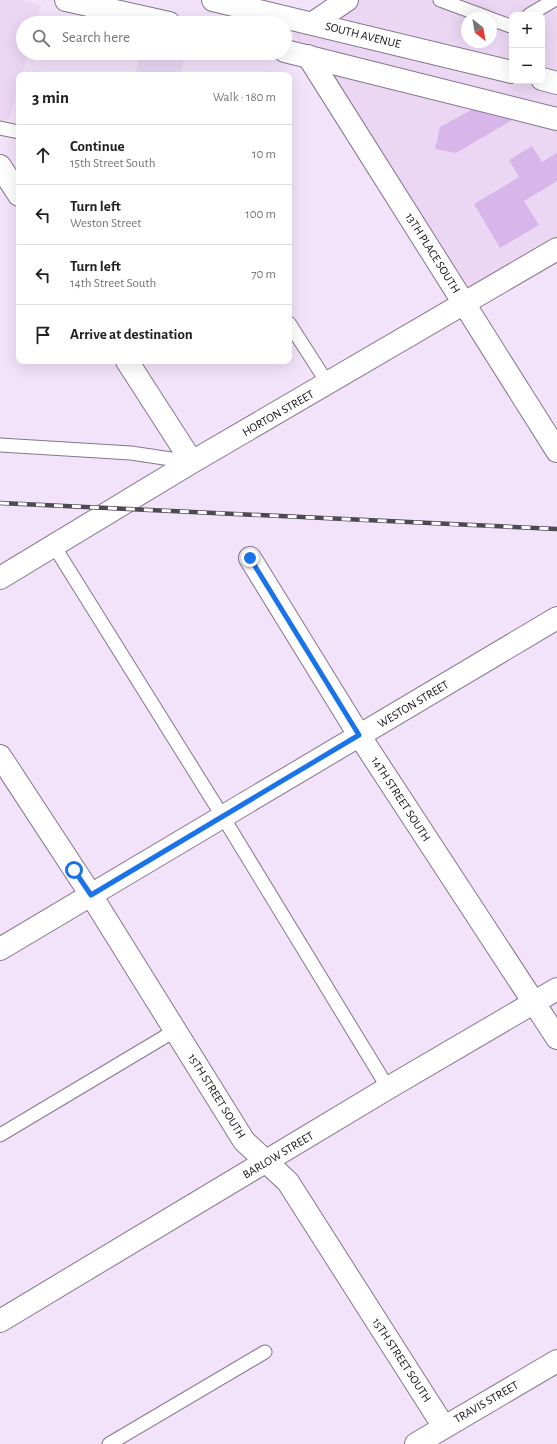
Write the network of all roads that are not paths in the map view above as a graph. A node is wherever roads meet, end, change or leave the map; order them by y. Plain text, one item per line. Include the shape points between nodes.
1 (66, 0) edge
2 (213, 0) edge
3 (347, 0) edge
4 (440, 0) edge
5 (554, 0) edge
6 (557, 6) edge
7 (272, 8) edge
8 (473, 12) edge
9 (534, 12) edge
10 (138, 16) edge
11 (497, 21) edge
12 (313, 23) junction
13 (509, 26) edge
14 (292, 53) edge
15 (308, 56) junction
16 (509, 71) edge
17 (545, 80) edge
18 (557, 83) edge
19 (557, 119) edge
20 (0, 128) edge
21 (16, 131) edge
22 (0, 166) edge
23 (16, 190) edge
24 (557, 249) edge
25 (465, 304) junction
26 (292, 328) edge
27 (129, 364) edge
28 (328, 384) junction
29 (0, 445) edge
30 (557, 451) edge
31 (192, 462) junction
32 (54, 546) junction
33 (250, 558) dead end
34 (0, 578) edge
35 (557, 618) edge
36 (359, 735) junction
37 (0, 756) edge
38 (223, 816) junction
39 (91, 895) junction
40 (0, 949) edge
41 (557, 989) edge
42 (535, 1003) junction
43 (176, 1030) junction
44 (557, 1038) edge
45 (388, 1088) junction
46 (0, 1135) edge
47 (267, 1162) junction
48 (0, 1321) edge
49 (265, 1352) dead end
50 (557, 1361) edge
51 (444, 1427) junction
52 (109, 1444) edge
53 (416, 1444) edge

1 - 10 main road
2 - 7 main road, SOUTH AVENUE
3 - 12 main road
4 - 8 lane
5 - 6 lane
5 - 9 lane
7 - 12 main road, SOUTH AVENUE
11 - 13 lane
12 - 16 main road, SOUTH AVENUE
14 - 15 main road
15 - 19 main road
15 - 25 main road, 13TH PLACE SOUTH
17 - 18 main road
20 - 21 lane
22 - 23 main road
24 - 25 main road, HORTON STREET
25 - 28 main road, HORTON STREET
25 - 30 main road, 13TH PLACE SOUTH
26 - 28 lane
27 - 31 main road
28 - 31 main road, HORTON STREET
29 - 31 lane via 131,454
31 - 32 main road, HORTON STREET
32 - 34 main road, HORTON STREET
32 - 38 lane
33 - 36 main road, 14TH STREET SOUTH
35 - 36 main road, WESTON STREET
36 - 38 main road, WESTON STREET
36 - 42 main road, 14TH STREET SOUTH
37 - 39 main road, 15TH STREET SOUTH
38 - 39 main road, WESTON STREET
38 - 45 lane
39 - 40 main road, WESTON STREET
39 - 43 main road, 15TH STREET SOUTH
41 - 42 main road, BARLOW STREET
42 - 44 main road, 14TH STREET SOUTH
42 - 45 main road, BARLOW STREET
43 - 46 lane
43 - 47 main road, 15TH STREET SOUTH via 244,1140
45 - 47 main road, BARLOW STREET
47 - 48 main road, BARLOW STREET
47 - 51 main road, 15TH STREET SOUTH via 288,1182
49 - 52 lane
50 - 51 main road, TRAVIS STREET
51 - 53 main road, TRAVIS STREET

